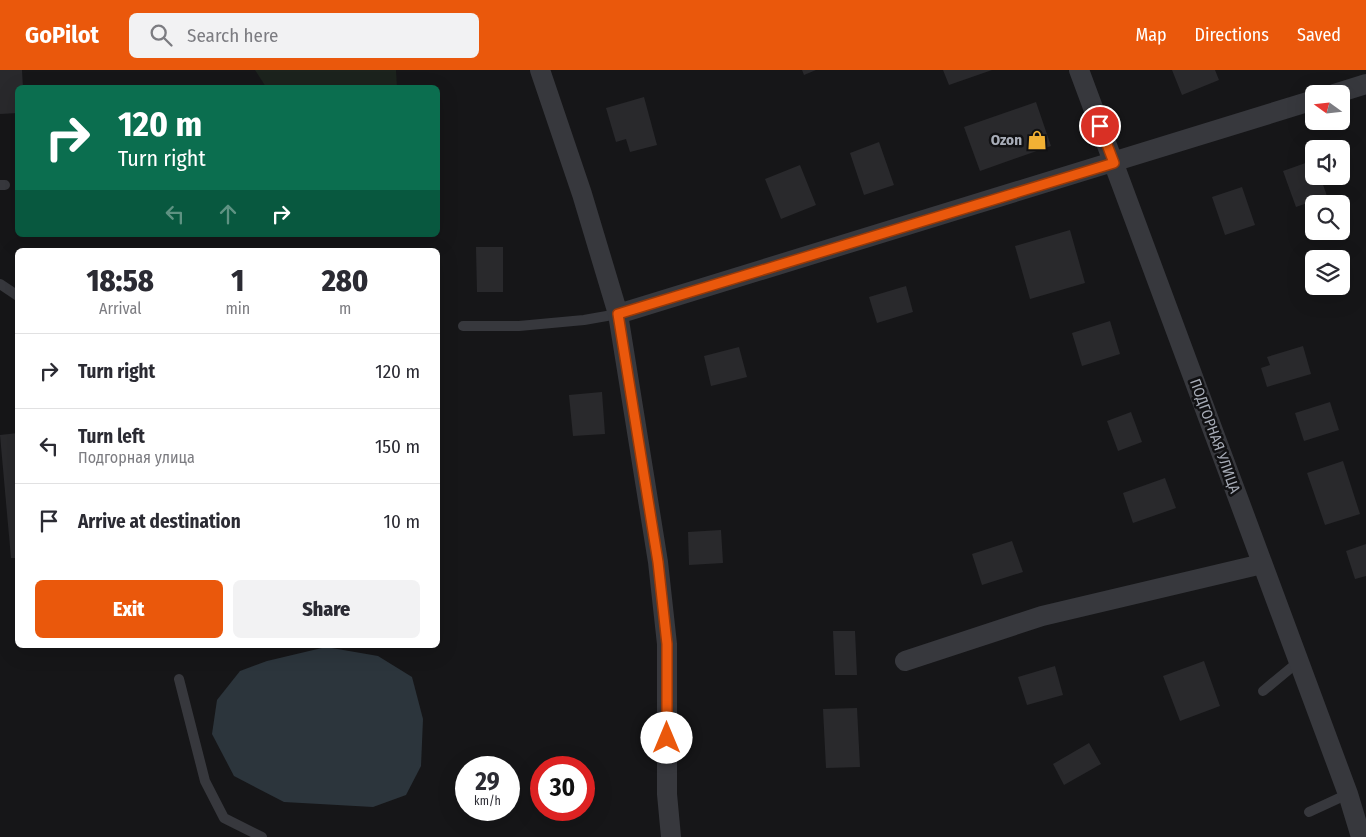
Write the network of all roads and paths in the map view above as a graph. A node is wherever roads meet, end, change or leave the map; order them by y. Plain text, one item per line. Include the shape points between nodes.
1 (540, 70) edge
2 (1079, 70) edge
3 (1366, 84) edge
4 (1350, 89) edge
5 (1305, 103) edge
6 (1114, 163) junction
7 (0, 284) edge
8 (15, 294) edge
9 (618, 314) junction
10 (463, 326) dead end
11 (1262, 564) junction
12 (905, 661) dead end
13 (1298, 662) junction
14 (179, 679) dead end
15 (1263, 691) dead end
16 (1355, 797) edge
17 (1309, 812) dead end
18 (262, 837) edge
19 (671, 837) edge
20 (1361, 837) edge

1 - 9 street
2 - 6 street, ПОДГОРНАЯ УЛИЦА
3 - 4 street
5 - 6 street
6 - 9 street
6 - 11 street, ПОДГОРНАЯ УЛИЦА
7 - 8 lane
9 - 10 lane via 519,326
9 - 19 street via 658,562 667,644 667,794
11 - 12 street via 1042,616
11 - 13 street, ПОДГОРНАЯ УЛИЦА
13 - 15 lane
13 - 16 street, ПОДГОРНАЯ УЛИЦА
14 - 18 lane via 205,781 224,818
16 - 17 lane
16 - 20 street, ПОДГОРНАЯ УЛИЦА

